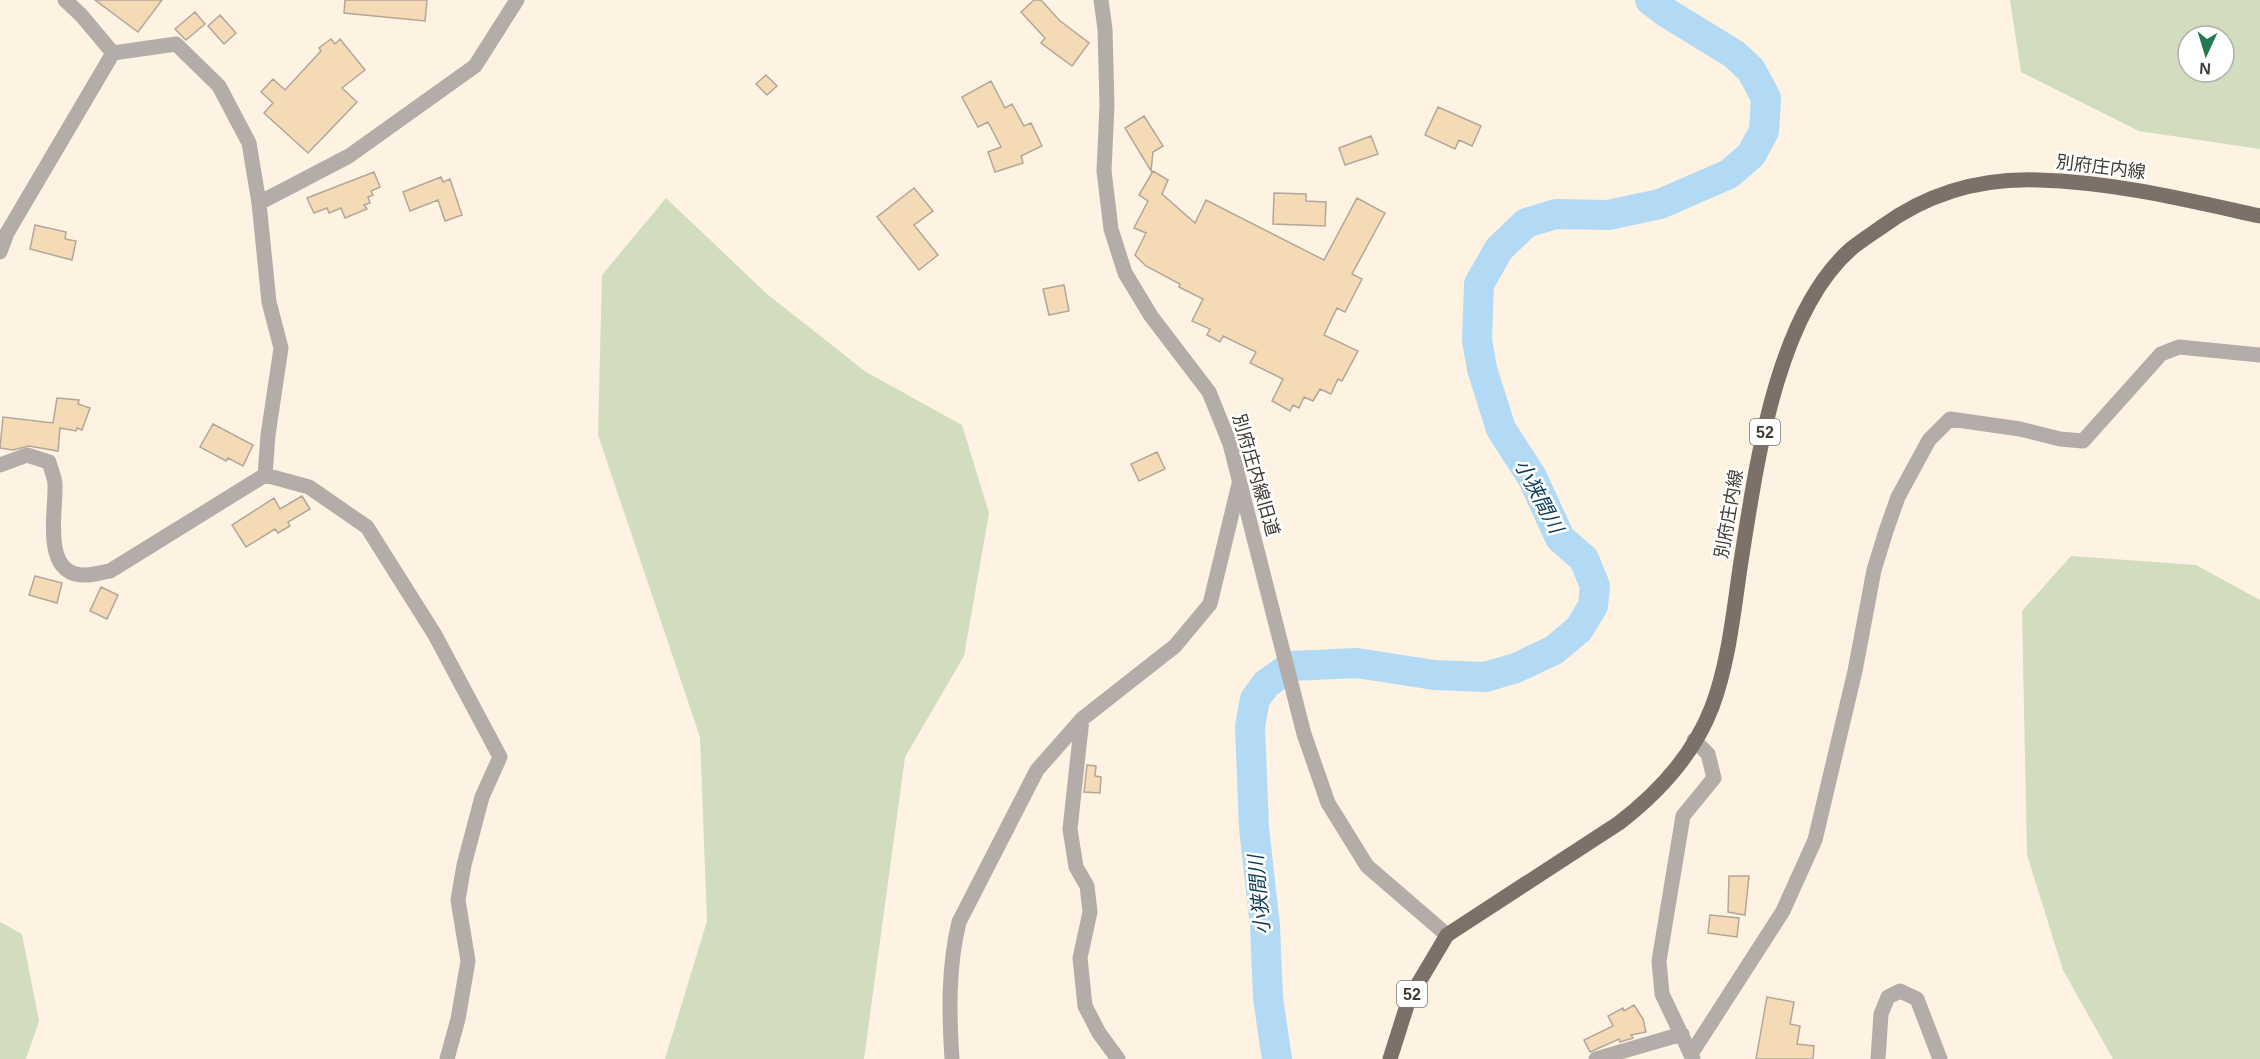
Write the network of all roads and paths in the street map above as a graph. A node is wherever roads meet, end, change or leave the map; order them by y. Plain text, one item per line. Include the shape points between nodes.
1 (65, 0) edge
2 (517, 0) edge
3 (1101, 0) edge
4 (112, 53) junction
5 (259, 203) junction
6 (2260, 216) edge
7 (0, 252) edge
8 (2260, 355) edge
9 (0, 465) edge
10 (265, 475) junction
11 (1239, 484) junction
12 (1082, 719) junction
13 (1694, 740) junction
14 (1447, 935) junction
15 (1682, 1034) junction
16 (1692, 1056) edge
17 (447, 1059) edge
18 (952, 1059) edge
19 (1118, 1059) edge
20 (1390, 1059) edge
21 (1596, 1059) edge
22 (1878, 1059) edge
23 (1940, 1059) edge

1 - 4 street
2 - 5 street via 475,66 349,156
3 - 11 street, 別府庄内線旧道 via 1107,105 1104,171 1112,229 1125,273 1151,316 1209,392 1230,444
4 - 5 street via 176,44 219,86 249,143
4 - 7 street via 7,233
5 - 10 street via 269,302 281,348
6 - 13 main road, 別府庄内線 / 52 via 2108,185 2036,180 1982,183 1949,191 1909,208 1851,249 1811,300 1791,340 1758,461 1725,662 1711,708
8 - 16 street via 2179,347 2161,354 2083,441 1950,419 1929,440 1898,497 1874,570 1815,840 1783,911
9 - 10 street via 27,455 49,462 56,484 52,522 57,558 69,572 86,576 110,571
10 - 17 street via 309,487 366,527 435,635 500,757 482,797 464,865 459,900 468,961
11 - 12 street via 1210,604 1175,646
11 - 14 street, 別府庄内線旧道 via 1304,734 1328,803 1367,866
12 - 18 street via 1036,770 959,922 952,949
12 - 19 street via 1070,829 1076,867 1087,886 1090,912 1080,958 1085,1006
13 - 14 main road, 別府庄内線 / 52 via 1670,776 1619,823
13 - 15 street via 1708,754 1714,778 1683,816 1659,961 1662,994
14 - 20 main road, 別府庄内線 / 52 via 1409,999
15 - 16 street
15 - 21 street
22 - 23 street via 1881,1014 1888,997 1900,991 1917,999

